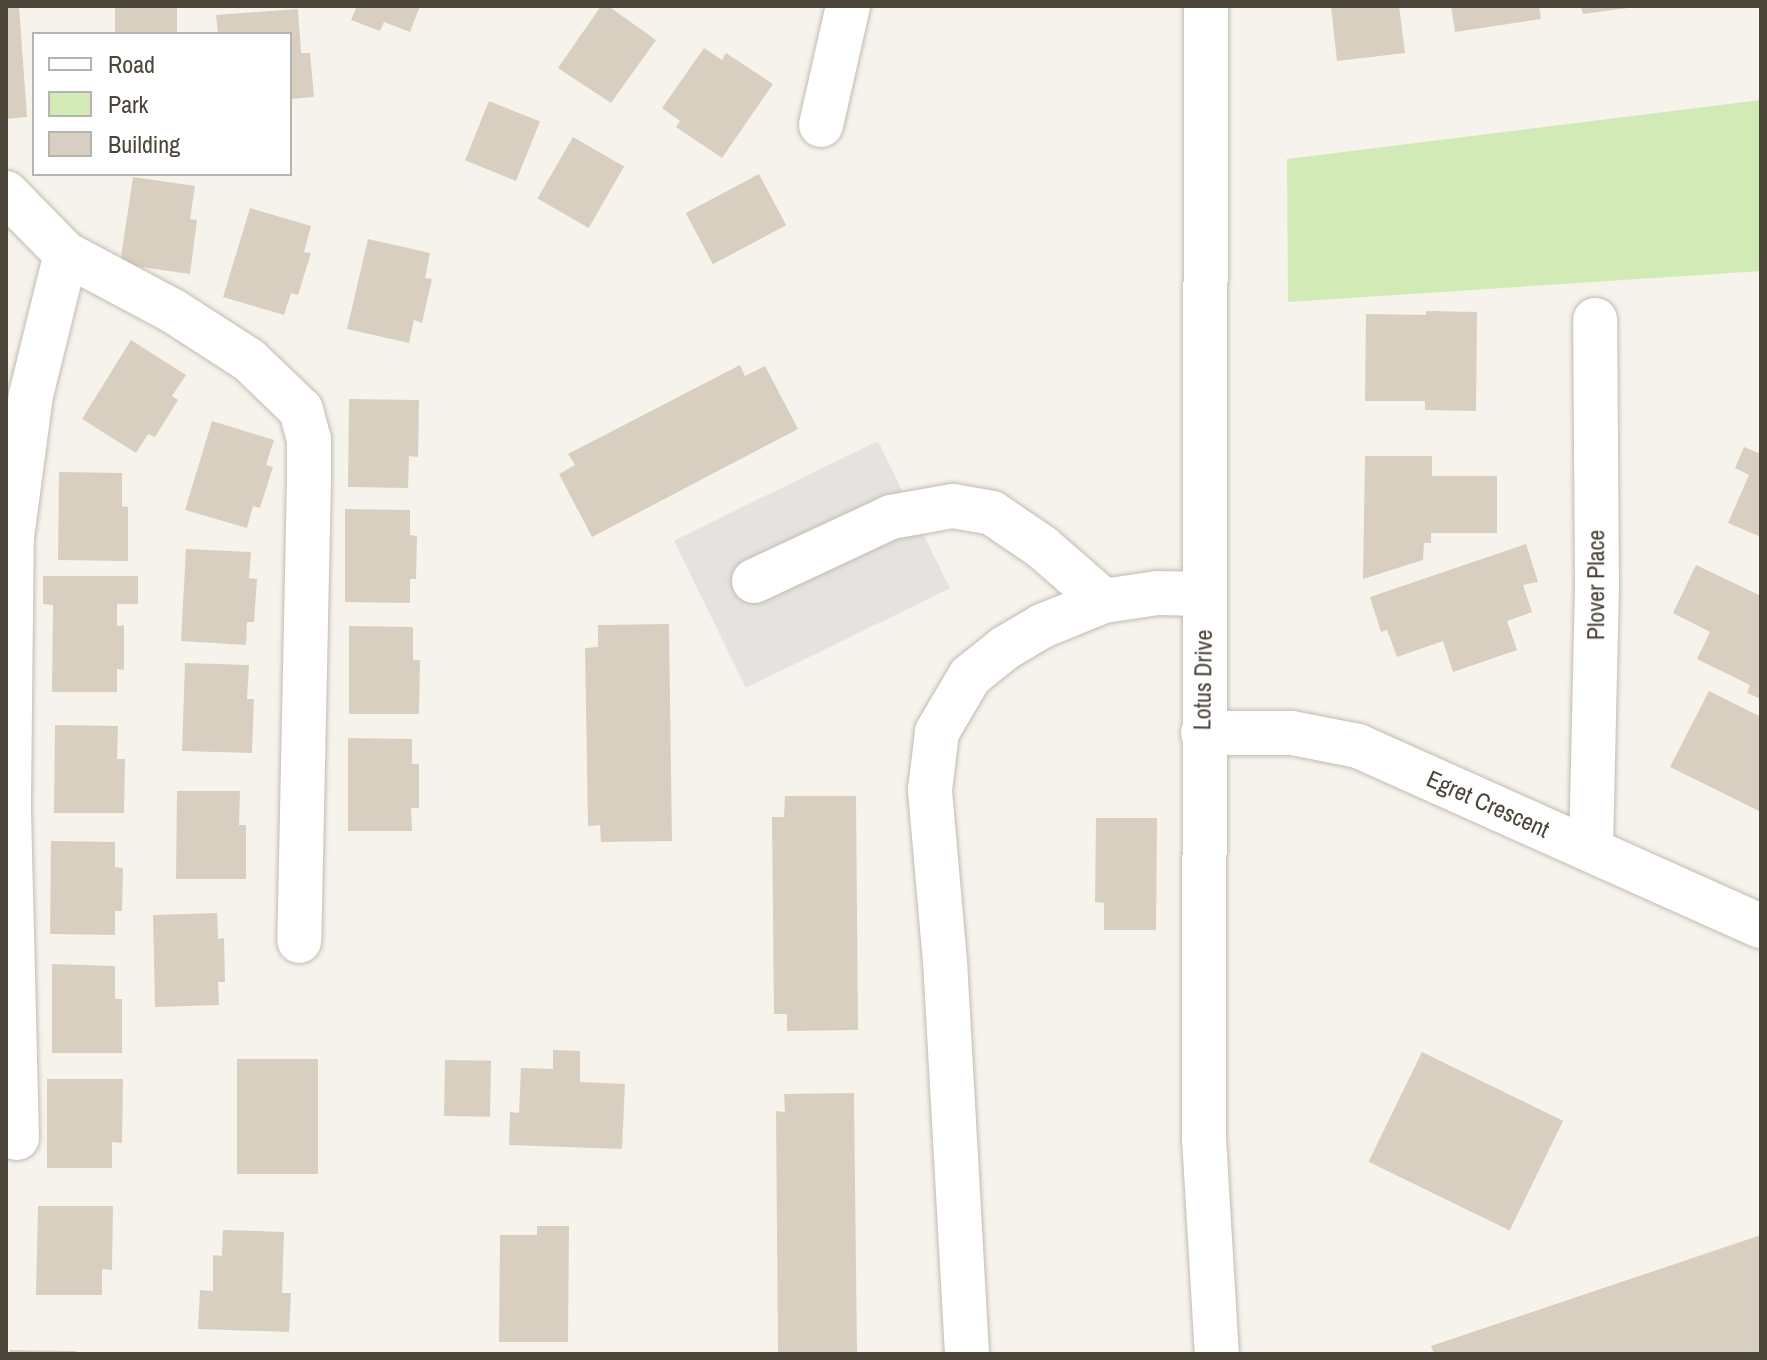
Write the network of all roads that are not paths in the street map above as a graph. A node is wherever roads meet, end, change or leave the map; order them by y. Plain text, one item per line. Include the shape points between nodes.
1 (848, 6) edge
2 (1206, 6) edge
3 (821, 125) dead end
4 (6, 193) edge
5 (66, 254) junction
6 (1595, 320) dead end
7 (754, 581) dead end
8 (1204, 594) junction
9 (1104, 601) junction
10 (1203, 733) junction
11 (1591, 850) junction
12 (1761, 926) edge
13 (299, 941) dead end
14 (17, 1138) dead end
15 (967, 1354) edge
16 (1217, 1354) edge

1 - 3 street
2 - 8 street, Lotus Drive
4 - 5 street
5 - 13 street via 238,353 301,410 309,439 309,478
5 - 14 street via 31,395 12,537 9,803
6 - 11 street, Plover Place via 1597,588
7 - 9 street via 891,517 953,506 992,513 1042,547
8 - 9 street via 1157,593
8 - 10 street, Lotus Drive
9 - 15 street via 1042,626 1005,648 970,676 937,732 930,790
10 - 11 street, Egret Crescent via 1292,733 1358,746
10 - 16 street, Lotus Drive via 1204,1138
11 - 12 street, Egret Crescent

